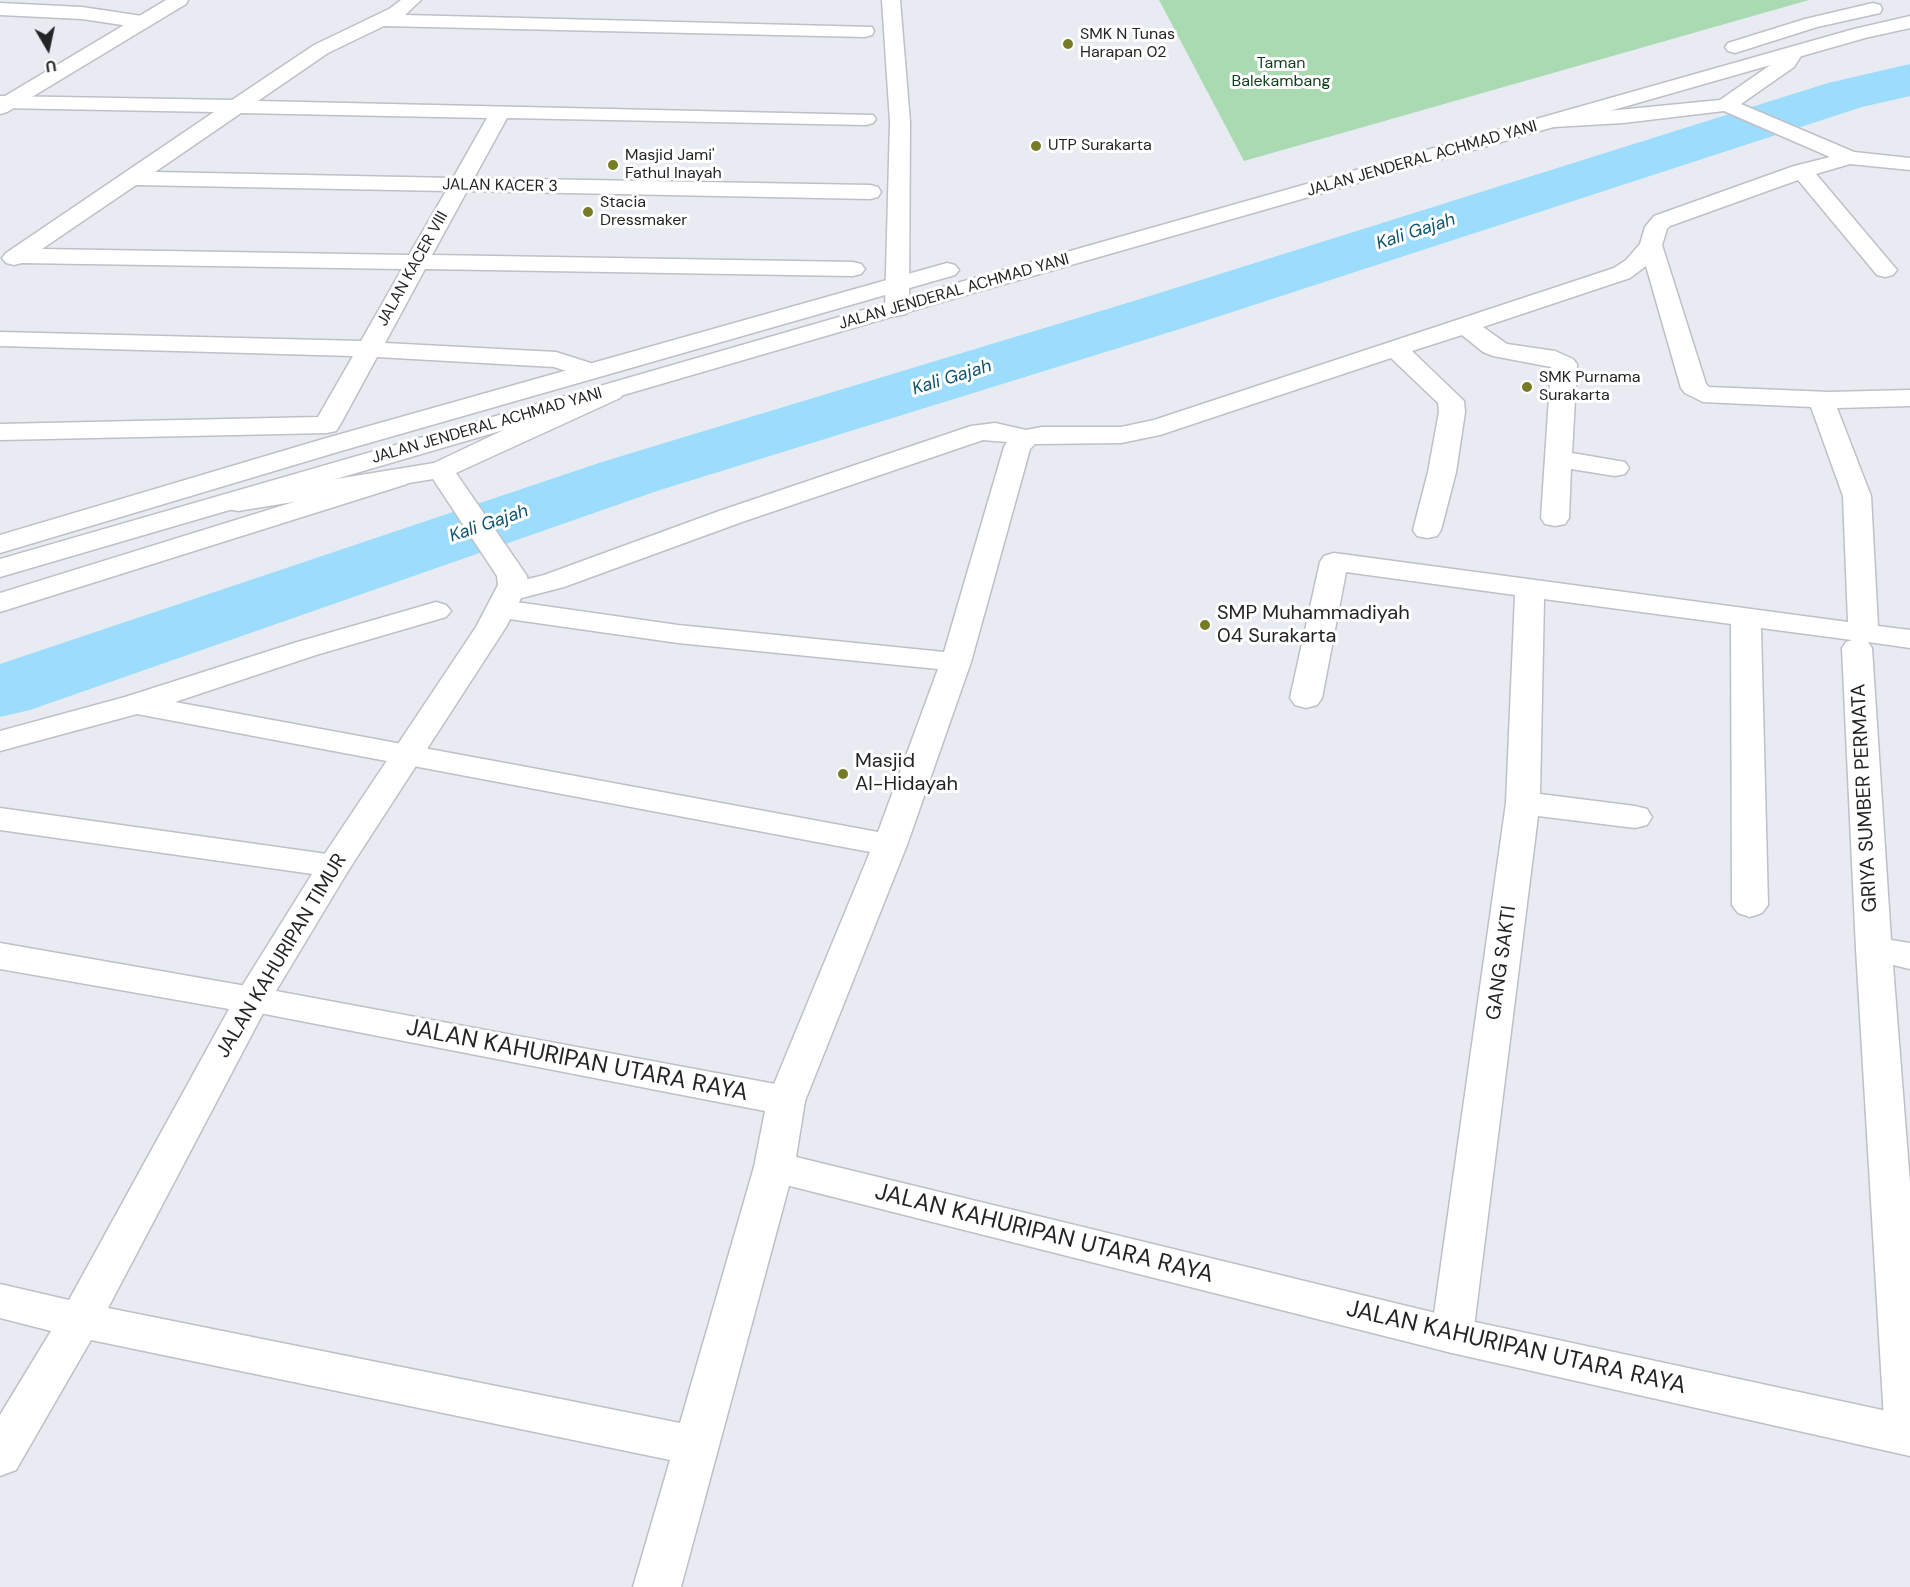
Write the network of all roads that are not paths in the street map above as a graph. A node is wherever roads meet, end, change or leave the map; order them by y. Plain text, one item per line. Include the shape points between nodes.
1 (180, 0) edge
2 (412, 0) edge
3 (891, 0) edge
4 (1910, 0) edge
5 (0, 9) edge
6 (380, 20) junction
7 (142, 22) junction
8 (1910, 22) edge
9 (865, 31) dead end
10 (1793, 53) junction
11 (3, 104) edge
12 (238, 105) junction
13 (1733, 108) junction
14 (500, 112) junction
15 (1500, 116) junction
16 (866, 119) dead end
17 (1554, 121) junction
18 (1527, 129) junction
19 (1838, 154) junction
20 (1908, 166) edge
21 (1802, 171) junction
22 (130, 178) junction
23 (459, 185) junction
24 (870, 192) dead end
25 (1651, 245) junction
26 (8, 261) edge
27 (417, 262) junction
28 (853, 268) dead end
29 (1885, 270) dead end
30 (897, 284) junction
31 (897, 309) junction
32 (1466, 326) junction
33 (0, 339) edge
34 (368, 349) junction
35 (1396, 350) junction
36 (591, 371) junction
37 (635, 383) junction
38 (1910, 398) edge
39 (1821, 400) junction
40 (0, 432) edge
41 (329, 435) junction
42 (1026, 438) junction
43 (1559, 459) junction
44 (1615, 468) dead end
45 (440, 470) junction
46 (404, 476) junction
47 (197, 510) junction
48 (1555, 518) dead end
49 (1427, 530) dead end
50 (0, 544) edge
51 (0, 568) edge
52 (1530, 589) junction
53 (508, 593) junction
54 (0, 603) edge
55 (436, 611) dead end
56 (1746, 616) junction
57 (1910, 639) edge
58 (1860, 640) junction
59 (956, 662) junction
60 (1306, 698) dead end
61 (136, 704) junction
62 (0, 741) edge
63 (406, 755) junction
64 (1523, 803) junction
65 (1635, 818) dead end
66 (0, 819) edge
67 (890, 845) junction
68 (334, 866) junction
69 (1750, 904) dead end
70 (1892, 953) edge
71 (0, 956) edge
72 (252, 1000) junction
73 (786, 1101) junction
74 (774, 1167) junction
75 (0, 1301) edge
76 (80, 1320) junction
77 (1452, 1335) junction
78 (1909, 1436) edge
79 (696, 1446) junction
80 (0, 1456) edge
81 (657, 1587) edge

1 - 7 street
2 - 6 street
3 - 30 street via 900,122
4 - 15 street, JALAN JENDERAL ACHMAD YANI via 1812,23
5 - 7 street via 82,13
6 - 9 street
6 - 12 street via 321,50
7 - 11 street
8 - 10 street, JALAN JENDERAL ACHMAD YANI
10 - 13 street via 1787,63
10 - 17 street, JALAN JENDERAL ACHMAD YANI
11 - 12 street
12 - 14 street
12 - 22 street
13 - 17 street
13 - 19 street
14 - 16 street
14 - 23 street, JALAN KACER VIII
15 - 18 street
15 - 30 street, JALAN JENDERAL ACHMAD YANI
17 - 18 street, JALAN JENDERAL ACHMAD YANI
18 - 31 street, JALAN JENDERAL ACHMAD YANI
19 - 20 street
19 - 21 street
21 - 25 street via 1662,220
21 - 29 street
22 - 23 street, JALAN KACER 3
22 - 26 street
23 - 24 street, JALAN KACER 3
23 - 27 street, JALAN KACER VIII
25 - 32 street via 1622,273
25 - 39 street via 1694,388 1715,396
26 - 27 street
27 - 28 street
27 - 34 street, JALAN KACER VIII
30 - 31 street
30 - 36 street, JALAN JENDERAL ACHMAD YANI
31 - 37 street, JALAN JENDERAL ACHMAD YANI
32 - 35 street
32 - 43 street via 1502,351 1555,359 1564,364
33 - 34 street
34 - 36 street via 556,360
34 - 41 street, JALAN KACER VIII
35 - 42 street via 1142,432
35 - 49 street via 1451,401 1442,472
36 - 41 street, JALAN JENDERAL ACHMAD YANI
37 - 45 street
37 - 47 street, JALAN JENDERAL ACHMAD YANI
38 - 39 street
39 - 58 street, GRIYA SUMBER PERMATA via 1857,496
40 - 41 street
41 - 50 street, JALAN JENDERAL ACHMAD YANI
42 - 53 street via 980,432 554,581
42 - 59 street via 1017,447
43 - 44 street
43 - 48 street
45 - 46 street
45 - 53 street via 463,504
46 - 47 street
46 - 54 street
47 - 51 street, JALAN JENDERAL ACHMAD YANI
52 - 56 street
52 - 60 street via 1334,562
52 - 64 street, GANG SAKTI
53 - 59 street via 678,634
53 - 63 street, JALAN KAHURIPAN TIMUR
55 - 61 street
56 - 58 street
56 - 69 street
57 - 58 street
58 - 70 street, GRIYA SUMBER PERMATA
59 - 67 street
61 - 62 street
61 - 63 street
63 - 67 street
63 - 68 street, JALAN KAHURIPAN TIMUR
64 - 65 street
64 - 77 street, GANG SAKTI
66 - 68 street
67 - 73 street
68 - 72 street, JALAN KAHURIPAN TIMUR
70 - 78 street, GRIYA SUMBER PERMATA
71 - 72 street, JALAN KAHURIPAN UTARA RAYA
72 - 73 street, JALAN KAHURIPAN UTARA RAYA
72 - 76 street, JALAN KAHURIPAN TIMUR
73 - 74 street
74 - 77 street, JALAN KAHURIPAN UTARA RAYA
74 - 79 street
75 - 76 street
76 - 79 street
76 - 80 street, JALAN KAHURIPAN TIMUR
77 - 78 street, JALAN KAHURIPAN UTARA RAYA
79 - 81 street

